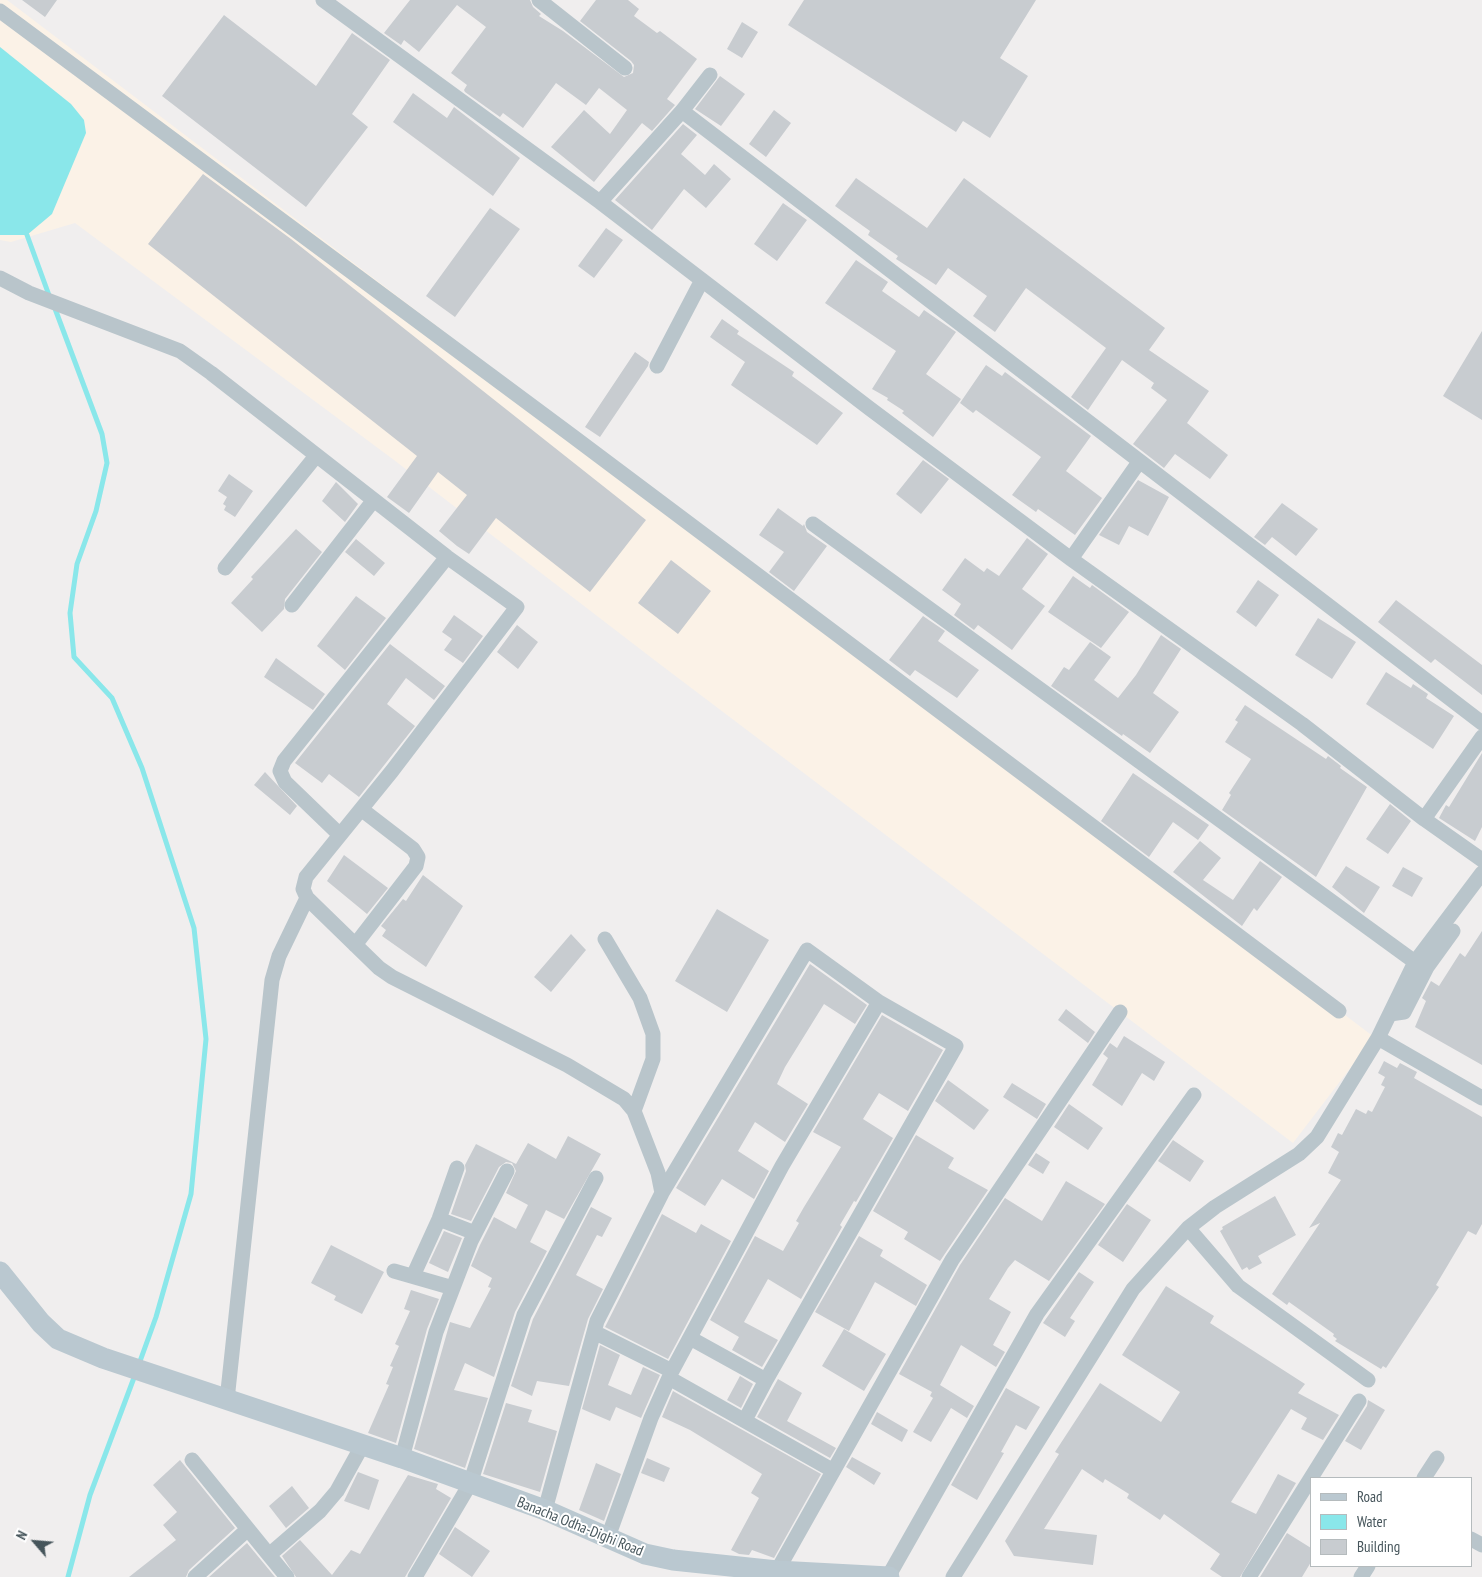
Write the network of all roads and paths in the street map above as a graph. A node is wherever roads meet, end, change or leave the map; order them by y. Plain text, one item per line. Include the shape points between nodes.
1 (323, 0) edge
2 (539, 0) edge
3 (0, 11) edge
4 (625, 68) dead end
5 (710, 75) dead end
6 (682, 111) junction
7 (600, 202) junction
8 (0, 278) edge
9 (702, 280) junction
10 (657, 366) dead end
11 (316, 456) junction
12 (1139, 462) junction
13 (374, 500) junction
14 (813, 524) dead end
15 (447, 557) junction
16 (1071, 559) junction
17 (224, 568) dead end
18 (292, 605) dead end
19 (1482, 723) edge
20 (1482, 737) edge
21 (362, 809) junction
22 (1424, 819) junction
23 (340, 836) junction
24 (1482, 860) edge
25 (1482, 873) edge
26 (307, 898) junction
27 (1453, 931) dead end
28 (605, 939) dead end
29 (355, 944) junction
30 (1415, 962) junction
31 (879, 1002) junction
32 (1339, 1011) dead end
33 (1120, 1012) dead end
34 (1390, 1014) junction
35 (1378, 1038) junction
36 (1194, 1095) dead end
37 (1482, 1098) edge
38 (634, 1111) junction
39 (457, 1168) dead end
40 (507, 1171) dead end
41 (596, 1178) dead end
42 (662, 1192) junction
43 (439, 1219) junction
44 (1188, 1228) junction
45 (475, 1233) junction
46 (394, 1271) dead end
47 (0, 1272) edge
48 (413, 1276) junction
49 (453, 1288) junction
50 (594, 1332) junction
51 (690, 1338) junction
52 (670, 1375) junction
53 (766, 1380) junction
54 (1368, 1380) dead end
55 (227, 1400) junction
56 (1359, 1400) dead end
57 (745, 1420) junction
58 (362, 1446) junction
59 (402, 1458) junction
60 (1436, 1458) dead end
61 (192, 1460) dead end
62 (832, 1470) junction
63 (1311, 1477) edge
64 (1425, 1477) edge
65 (1310, 1479) edge
66 (470, 1484) junction
67 (544, 1510) junction
68 (248, 1529) junction
69 (608, 1540) junction
70 (269, 1555) junction
71 (777, 1571) junction
72 (195, 1577) edge
73 (287, 1577) edge
74 (415, 1577) edge
75 (888, 1577) edge
76 (953, 1577) edge
77 (1249, 1577) edge

1 - 7 street
2 - 4 street
3 - 32 street
5 - 6 street
6 - 7 street
6 - 12 street
7 - 9 street
8 - 11 street via 180,351
9 - 10 street
9 - 16 street
11 - 13 street
11 - 17 street
12 - 16 street
12 - 19 street
13 - 15 street
13 - 18 street
14 - 30 street
15 - 21 street via 517,607
15 - 23 street via 284,760 280,771 285,782
16 - 22 street via 1302,724
20 - 22 street
21 - 23 street
21 - 29 street via 413,849 418,857 416,866
22 - 24 street
23 - 26 street via 306,877 303,889
25 - 30 street
26 - 29 street
26 - 55 street via 279,956 272,980
27 - 34 street via 1427,967 1404,1012
28 - 38 street via 640,998 653,1034 654,1059
29 - 38 street via 392,977 567,1065 624,1099
30 - 34 street
31 - 42 street via 808,950
31 - 51 street via 782,1166
31 - 53 street via 956,1046
33 - 62 street via 952,1260
34 - 35 street
35 - 37 street
35 - 44 street via 1317,1137 1299,1154
36 - 75 street via 1037,1314
38 - 42 street
39 - 43 street
40 - 45 street
41 - 66 street via 524,1315
42 - 50 street
43 - 45 street
43 - 48 street
44 - 54 street via 1238,1286
44 - 76 street via 1133,1289
45 - 49 street
46 - 48 street
47 - 55 street, Banacha Odha-Dighi Road via 58,1339
48 - 49 street
49 - 59 street via 436,1332
50 - 52 street
50 - 67 street
51 - 52 street
51 - 53 street
52 - 57 street
52 - 69 street via 651,1418
53 - 57 street
55 - 58 street, Banacha Odha-Dighi Road
56 - 63 street
57 - 62 street
58 - 59 street, Banacha Odha-Dighi Road
58 - 70 street via 332,1498
59 - 66 street, Banacha Odha-Dighi Road
60 - 64 street
61 - 68 street
62 - 71 street
65 - 77 street
66 - 67 street, Banacha Odha-Dighi Road
66 - 74 street
67 - 69 street, Banacha Odha-Dighi Road
68 - 70 street
68 - 72 street
69 - 71 street, Banacha Odha-Dighi Road via 644,1554 673,1560
70 - 73 street
71 - 75 street, Banacha Odha-Dighi Road

